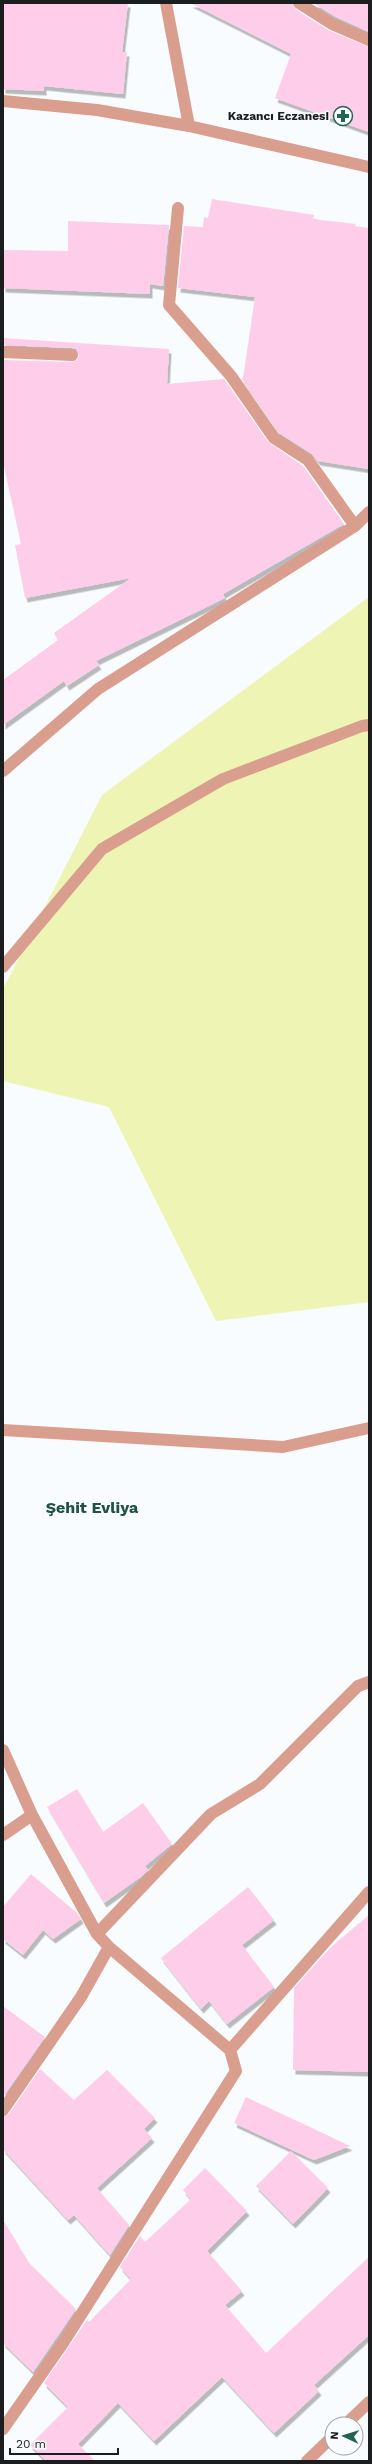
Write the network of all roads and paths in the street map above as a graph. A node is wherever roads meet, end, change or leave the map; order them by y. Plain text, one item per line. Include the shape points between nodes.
1 (166, 3) edge
2 (299, 3) edge
3 (369, 40) edge
4 (3, 101) edge
5 (189, 126) junction
6 (369, 167) edge
7 (178, 208) dead end
8 (3, 352) edge
9 (72, 356) dead end
10 (369, 512) edge
11 (355, 526) junction
12 (369, 725) edge
13 (3, 771) edge
14 (3, 968) edge
15 (369, 1428) edge
16 (3, 1430) edge
17 (369, 1682) edge
18 (3, 1750) edge
19 (32, 1815) junction
20 (3, 1835) edge
21 (369, 1892) edge
22 (97, 1934) junction
23 (109, 1947) junction
24 (230, 2050) junction
25 (3, 2110) edge
26 (369, 2402) edge
27 (354, 2416) edge
28 (3, 2429) edge
29 (324, 2445) edge
30 (307, 2461) edge

1 - 5 street
2 - 3 street via 332,24
4 - 5 street via 97,110
5 - 6 street
7 - 11 street via 169,305 231,376 274,438 308,460
8 - 9 street
10 - 11 street
11 - 13 street via 98,689
12 - 14 street via 223,779 102,848
15 - 16 street via 283,1447
17 - 22 street via 358,1686 260,1784 211,1814
18 - 19 street
19 - 20 street
19 - 22 street
21 - 24 street
22 - 23 street
23 - 24 street
23 - 25 street via 81,1996
24 - 28 street via 236,2071 63,2343
26 - 27 street
29 - 30 street

